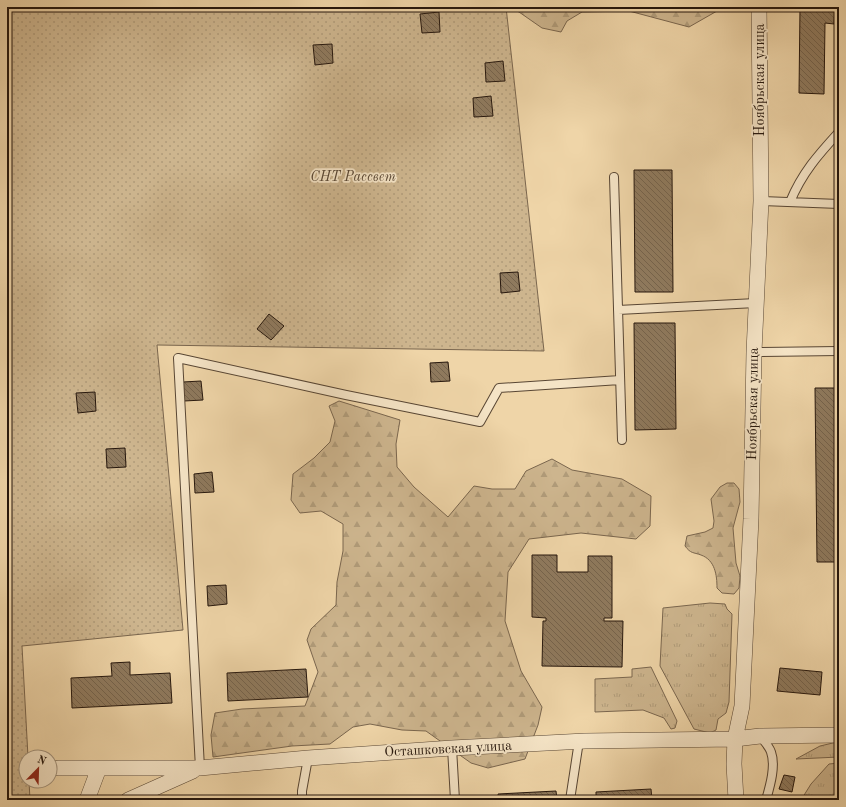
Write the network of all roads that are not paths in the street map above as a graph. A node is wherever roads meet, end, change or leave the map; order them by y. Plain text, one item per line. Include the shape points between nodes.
1 (760, 7) edge
2 (839, 132) edge
3 (614, 177) dead end
4 (761, 202) junction
5 (790, 202) junction
6 (839, 204) edge
7 (756, 304) junction
8 (618, 310) junction
9 (754, 352) junction
10 (839, 352) edge
11 (620, 380) junction
12 (622, 440) dead end
13 (839, 735) edge
14 (760, 736) junction
15 (735, 739) junction
16 (579, 741) junction
17 (452, 748) junction
18 (308, 758) junction
19 (58, 768) dead end
20 (99, 768) junction
21 (200, 768) junction
22 (87, 800) edge
23 (128, 800) edge
24 (302, 800) edge
25 (455, 800) edge
26 (570, 800) edge
27 (736, 800) edge
28 (766, 800) edge

1 - 4 street, Ноябрьская улица
2 - 5 lane via 812,162
3 - 8 lane
4 - 5 lane
4 - 7 street, Ноябрьская улица
5 - 6 lane
7 - 8 lane
7 - 9 street, Ноябрьская улица
8 - 11 lane
9 - 10 lane
9 - 15 street, Ноябрьская улица via 750,534 742,706
11 - 12 lane
11 - 21 lane via 499,388 480,422 346,396 178,358
13 - 14 street, Осташковская улица
14 - 15 street, Осташковская улица
14 - 28 lane via 773,758
15 - 16 street, Осташковская улица
15 - 27 street, Ноябрьская улица
16 - 17 street, Осташковская улица
16 - 26 lane
17 - 18 street, Осташковская улица
17 - 25 lane
18 - 21 street, Осташковская улица
18 - 24 lane
19 - 20 street, Осташковская улица
20 - 21 street, Осташковская улица
20 - 22 street
21 - 23 street

